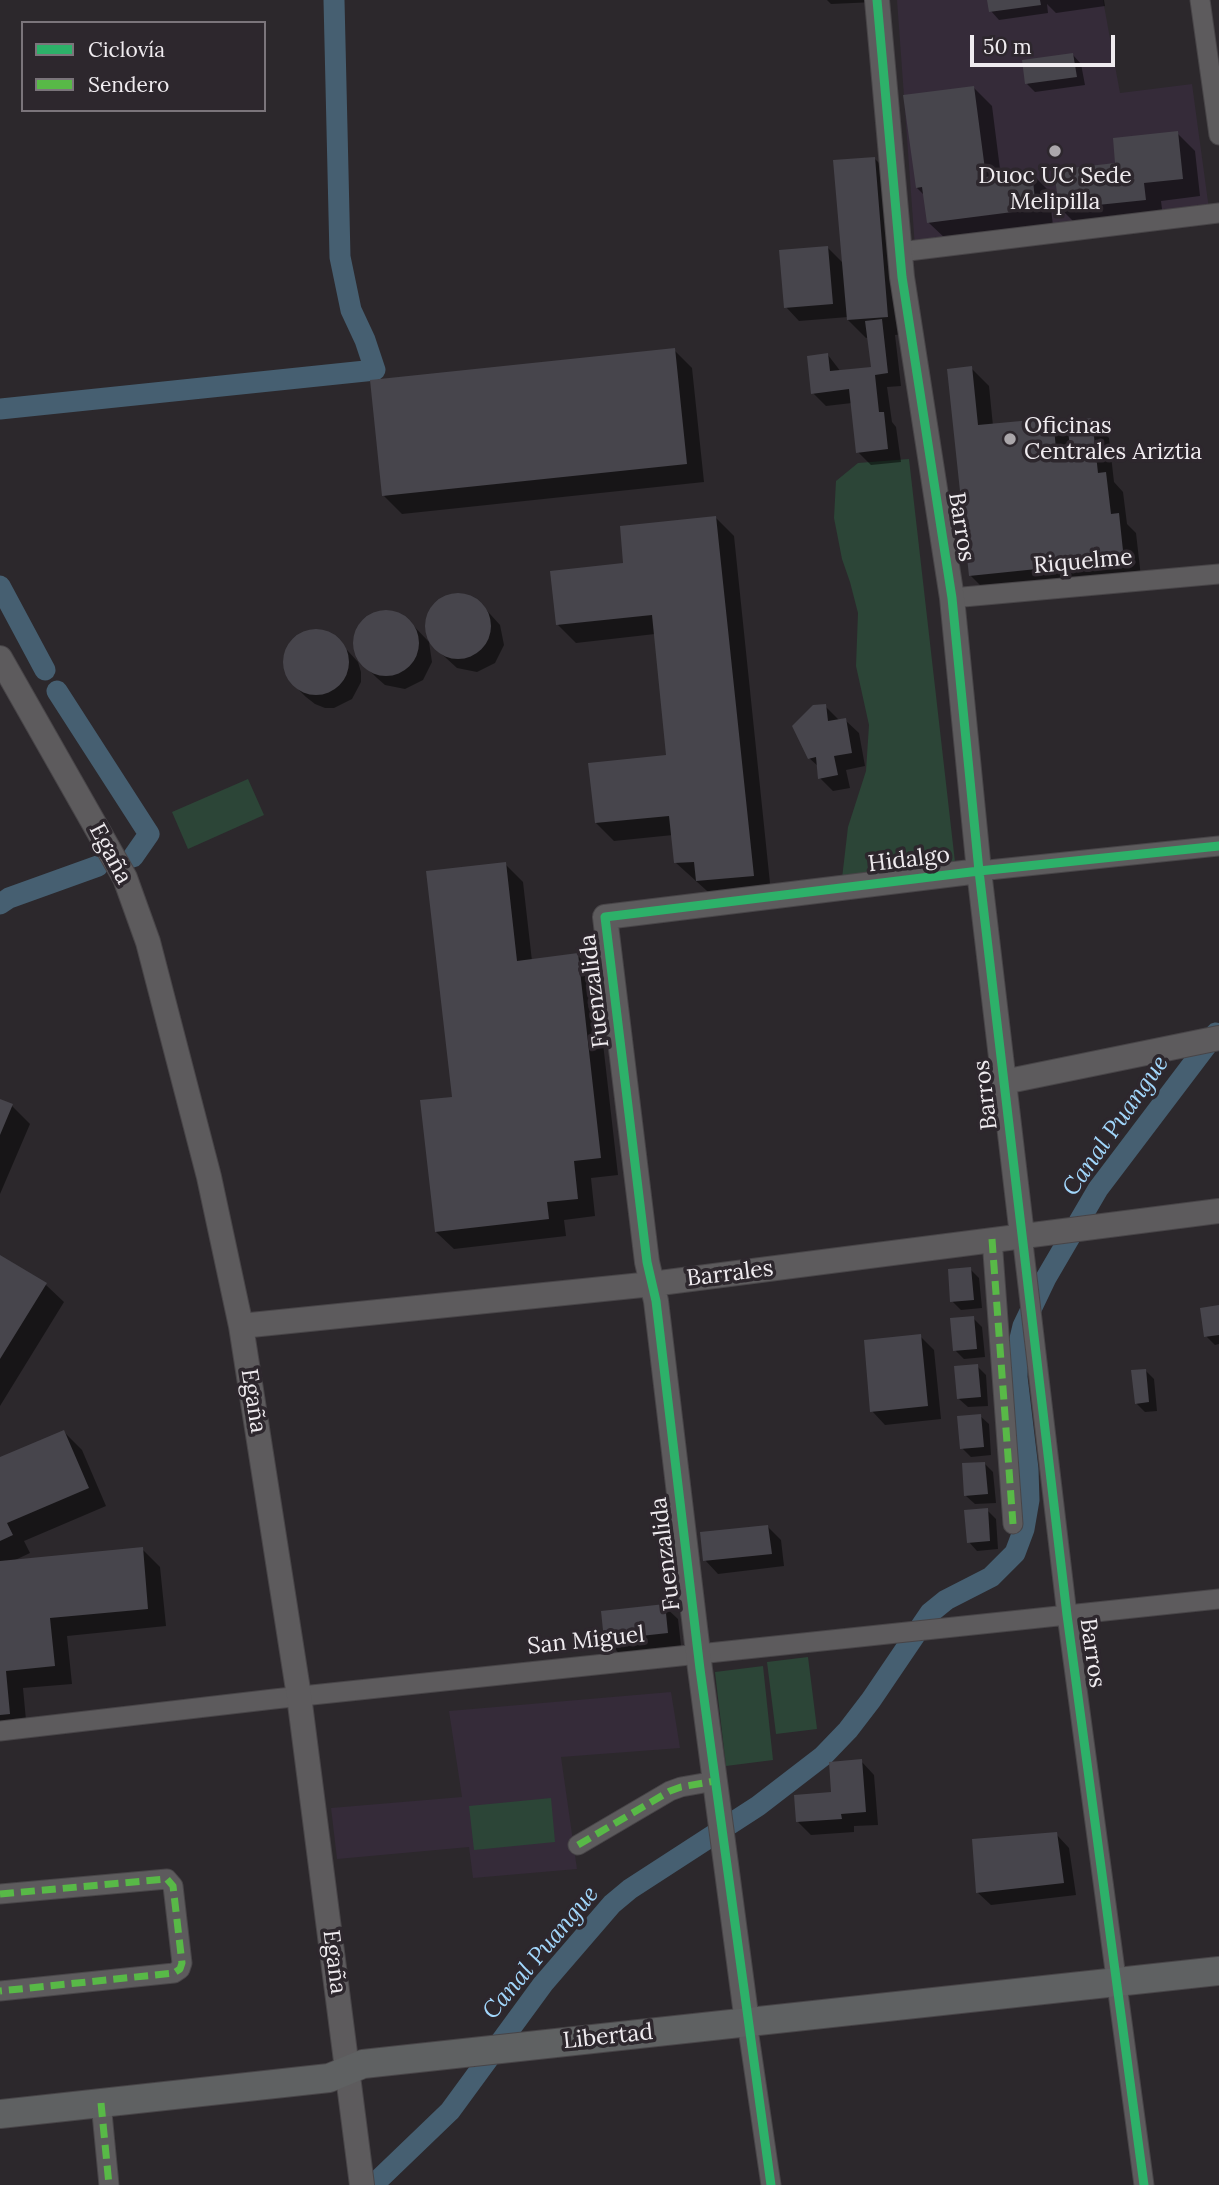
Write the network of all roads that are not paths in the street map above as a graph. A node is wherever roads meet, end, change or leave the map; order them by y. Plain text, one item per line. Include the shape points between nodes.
1 (877, 0) edge
2 (1200, 0) edge
3 (1219, 135) edge
4 (1219, 213) edge
5 (900, 252) junction
6 (1219, 574) edge
7 (952, 598) junction
8 (0, 658) edge
9 (1219, 846) edge
10 (979, 871) junction
11 (605, 917) joint
12 (1219, 1038) edge
13 (1004, 1082) junction
14 (1219, 1211) edge
15 (1022, 1235) junction
16 (992, 1239) junction
17 (652, 1284) junction
18 (241, 1326) junction
19 (1013, 1524) dead end
20 (1219, 1599) edge
21 (1067, 1615) junction
22 (698, 1654) junction
23 (299, 1696) junction
24 (0, 1731) edge
25 (715, 1781) junction
26 (578, 1845) dead end
27 (0, 1894) edge
28 (1219, 1971) edge
29 (1118, 1982) junction
30 (0, 1991) edge
31 (747, 2022) junction
32 (348, 2070) junction
33 (101, 2103) junction
34 (0, 2114) edge
35 (362, 2182) edge
36 (109, 2185) edge
37 (771, 2185) edge
38 (1144, 2185) edge

1 - 5 street, Barros
2 - 3 street
4 - 5 street
5 - 7 street, Barros
6 - 7 street, Riquelme
7 - 10 street, Barros
8 - 18 street, Egaña via 135,903 206,1165
9 - 10 street, Hidalgo
10 - 11 street, Hidalgo
10 - 13 street, Barros
11 - 17 street, Fuenzalida
12 - 13 street
13 - 15 street, Barros
14 - 15 street, Barrales
15 - 16 street, Barrales
15 - 21 street, Barros
16 - 17 street, Barrales
16 - 19 street
17 - 18 street, Barrales
17 - 22 street, Fuenzalida
18 - 23 street, Egaña
20 - 21 street, San Miguel
21 - 22 street, San Miguel
21 - 29 street, Barros
22 - 23 street, San Miguel
22 - 25 street, Fuenzalida
23 - 24 street, San Miguel
23 - 32 street, Egaña
25 - 26 street via 670,1791
25 - 31 street, Fuenzalida
27 - 30 street via 167,1879 173,1886 182,1963 174,1973
28 - 29 main road, Libertad
29 - 31 main road, Libertad
29 - 38 street, Barros
31 - 32 main road, Libertad via 363,2064
31 - 37 street, Fuenzalida
32 - 33 main road, Libertad via 330,2078
32 - 35 street, Egaña
33 - 34 main road, Libertad
33 - 36 street

